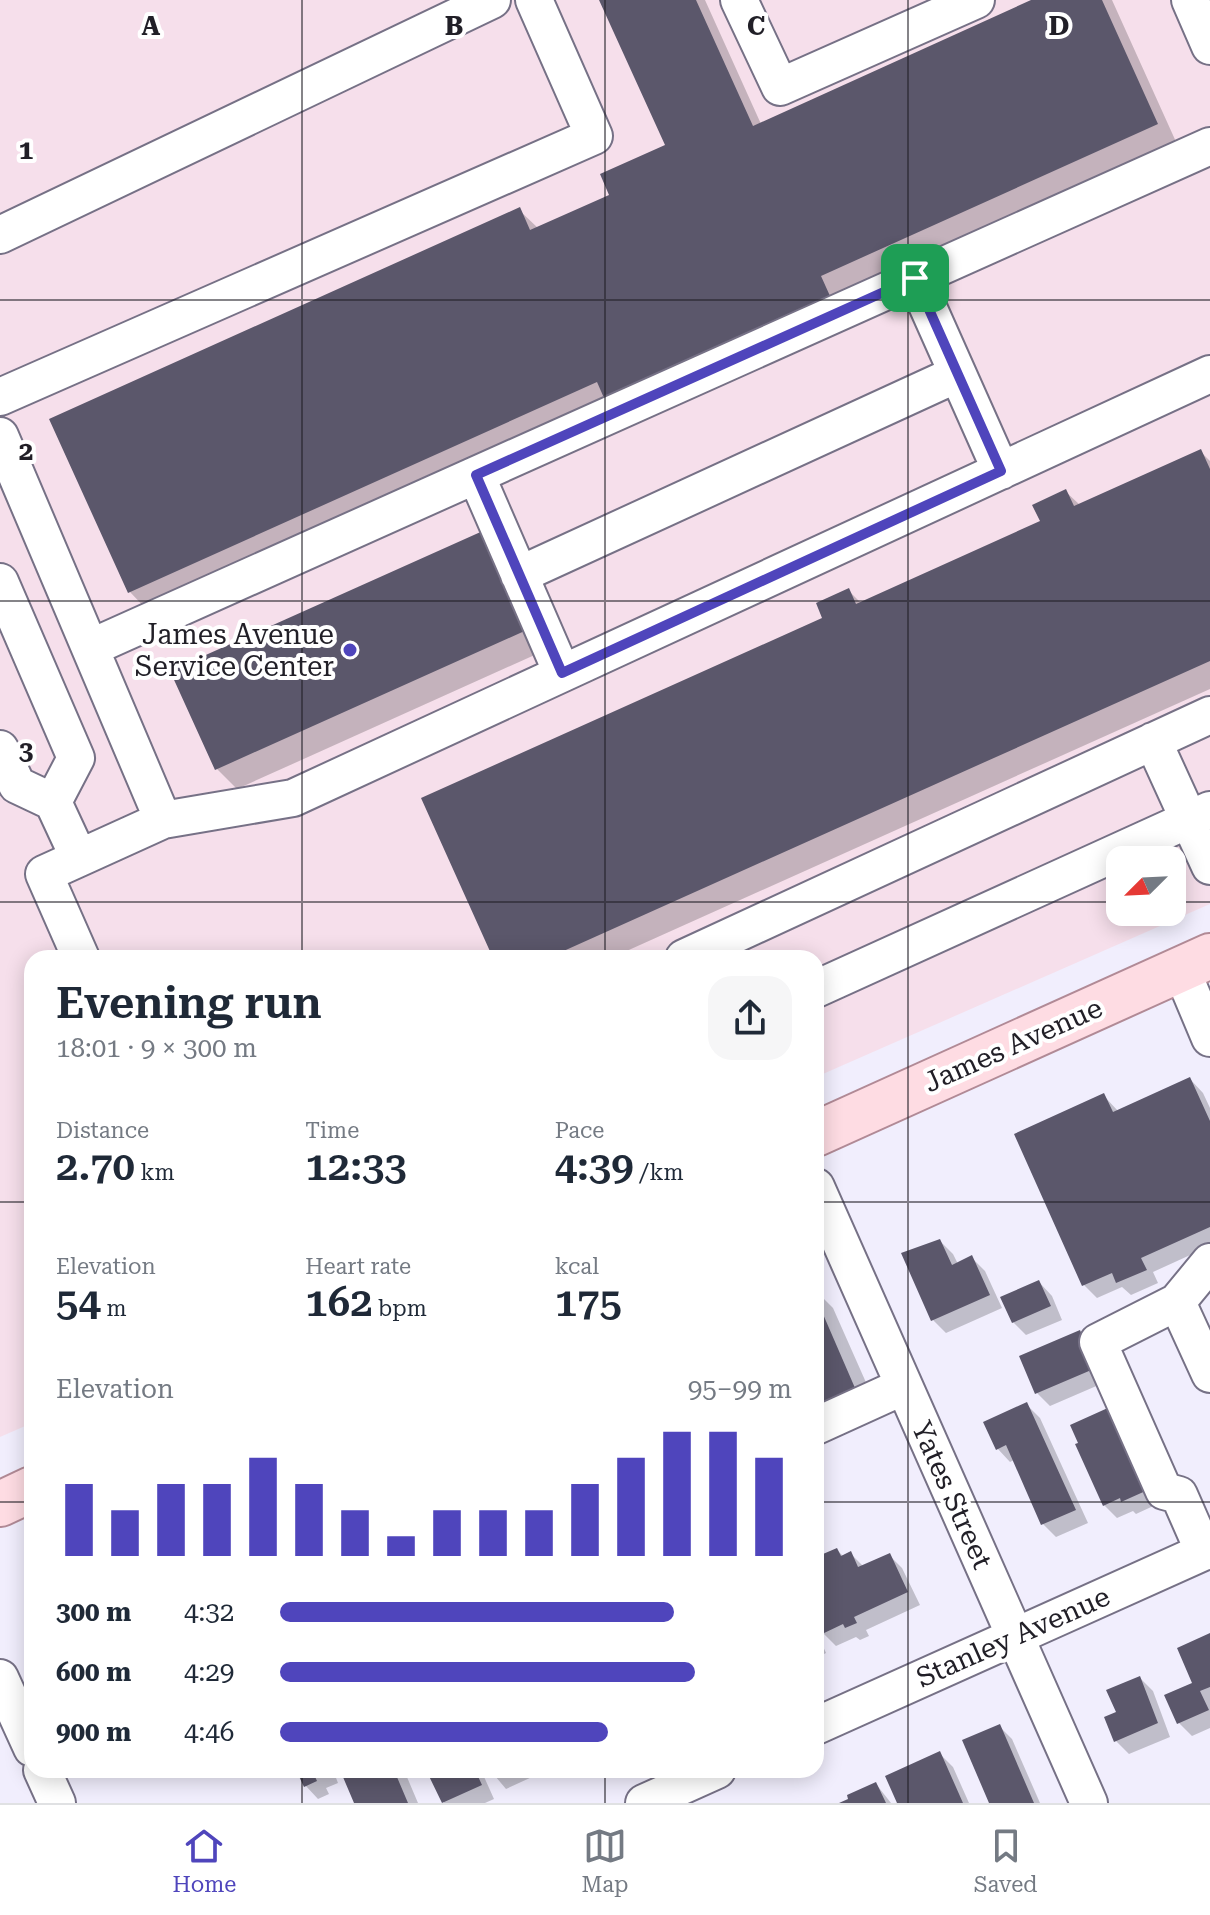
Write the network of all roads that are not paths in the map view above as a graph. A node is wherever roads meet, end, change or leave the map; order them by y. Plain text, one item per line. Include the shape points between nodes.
1 (492, 0) edge
2 (534, 0) edge
3 (976, 0) edge
4 (1190, 0) edge
5 (742, 1) edge
6 (1210, 46) edge
7 (1210, 146) edge
8 (0, 235) edge
9 (915, 278) junction
10 (957, 374) junction
11 (1210, 374) edge
12 (0, 397) edge
13 (0, 436) edge
14 (1001, 471) junction
15 (476, 475) junction
16 (519, 575) junction
17 (0, 582) edge
18 (90, 648) junction
19 (562, 673) junction
20 (1210, 715) edge
21 (1153, 741) junction
22 (0, 749) edge
23 (53, 802) junction
24 (1199, 815) edge
25 (163, 820) junction
26 (79, 858) junction
27 (1210, 866) edge
28 (77, 950) edge
29 (701, 950) edge
30 (1196, 962) edge
31 (824, 985) edge
32 (1210, 1038) edge
33 (824, 1130) edge
34 (824, 1225) edge
35 (829, 1249) edge
36 (1210, 1262) edge
37 (1177, 1302) junction
38 (1210, 1374) edge
39 (904, 1386) junction
40 (824, 1422) edge
41 (24, 1493) edge
42 (0, 1504) edge
43 (1207, 1550) edge
44 (1015, 1636) junction
45 (0, 1678) edge
46 (824, 1722) edge
47 (24, 1730) edge
48 (46, 1778) edge
49 (699, 1778) edge
50 (57, 1803) edge
51 (644, 1803) edge
52 (1089, 1803) edge

1 - 8 street
2 - 12 street via 594,136
3 - 5 street via 780,87
4 - 6 street
7 - 9 street
9 - 10 street
9 - 15 street
10 - 14 street
10 - 16 street
11 - 14 street
13 - 18 street
14 - 19 street
15 - 16 street
15 - 18 street
16 - 19 street
17 - 23 street via 76,758
18 - 25 street
19 - 25 street via 293,798
20 - 21 street
21 - 24 street
21 - 29 street
22 - 23 street via 17,785
23 - 26 street
24 - 27 street
24 - 31 street
25 - 26 street
26 - 28 street via 44,874
30 - 32 street
30 - 33 main road, James Avenue
34 - 35 street, Yates Street
35 - 39 street, Yates Street
36 - 37 street
37 - 38 street
37 - 43 street via 1098,1342 1164,1491 1179,1495
39 - 40 street
39 - 44 street, Yates Street
41 - 42 main road
43 - 44 street, Stanley Avenue
44 - 46 street, Stanley Avenue
44 - 52 street, Yates Street
45 - 47 street
48 - 50 street
49 - 51 street

